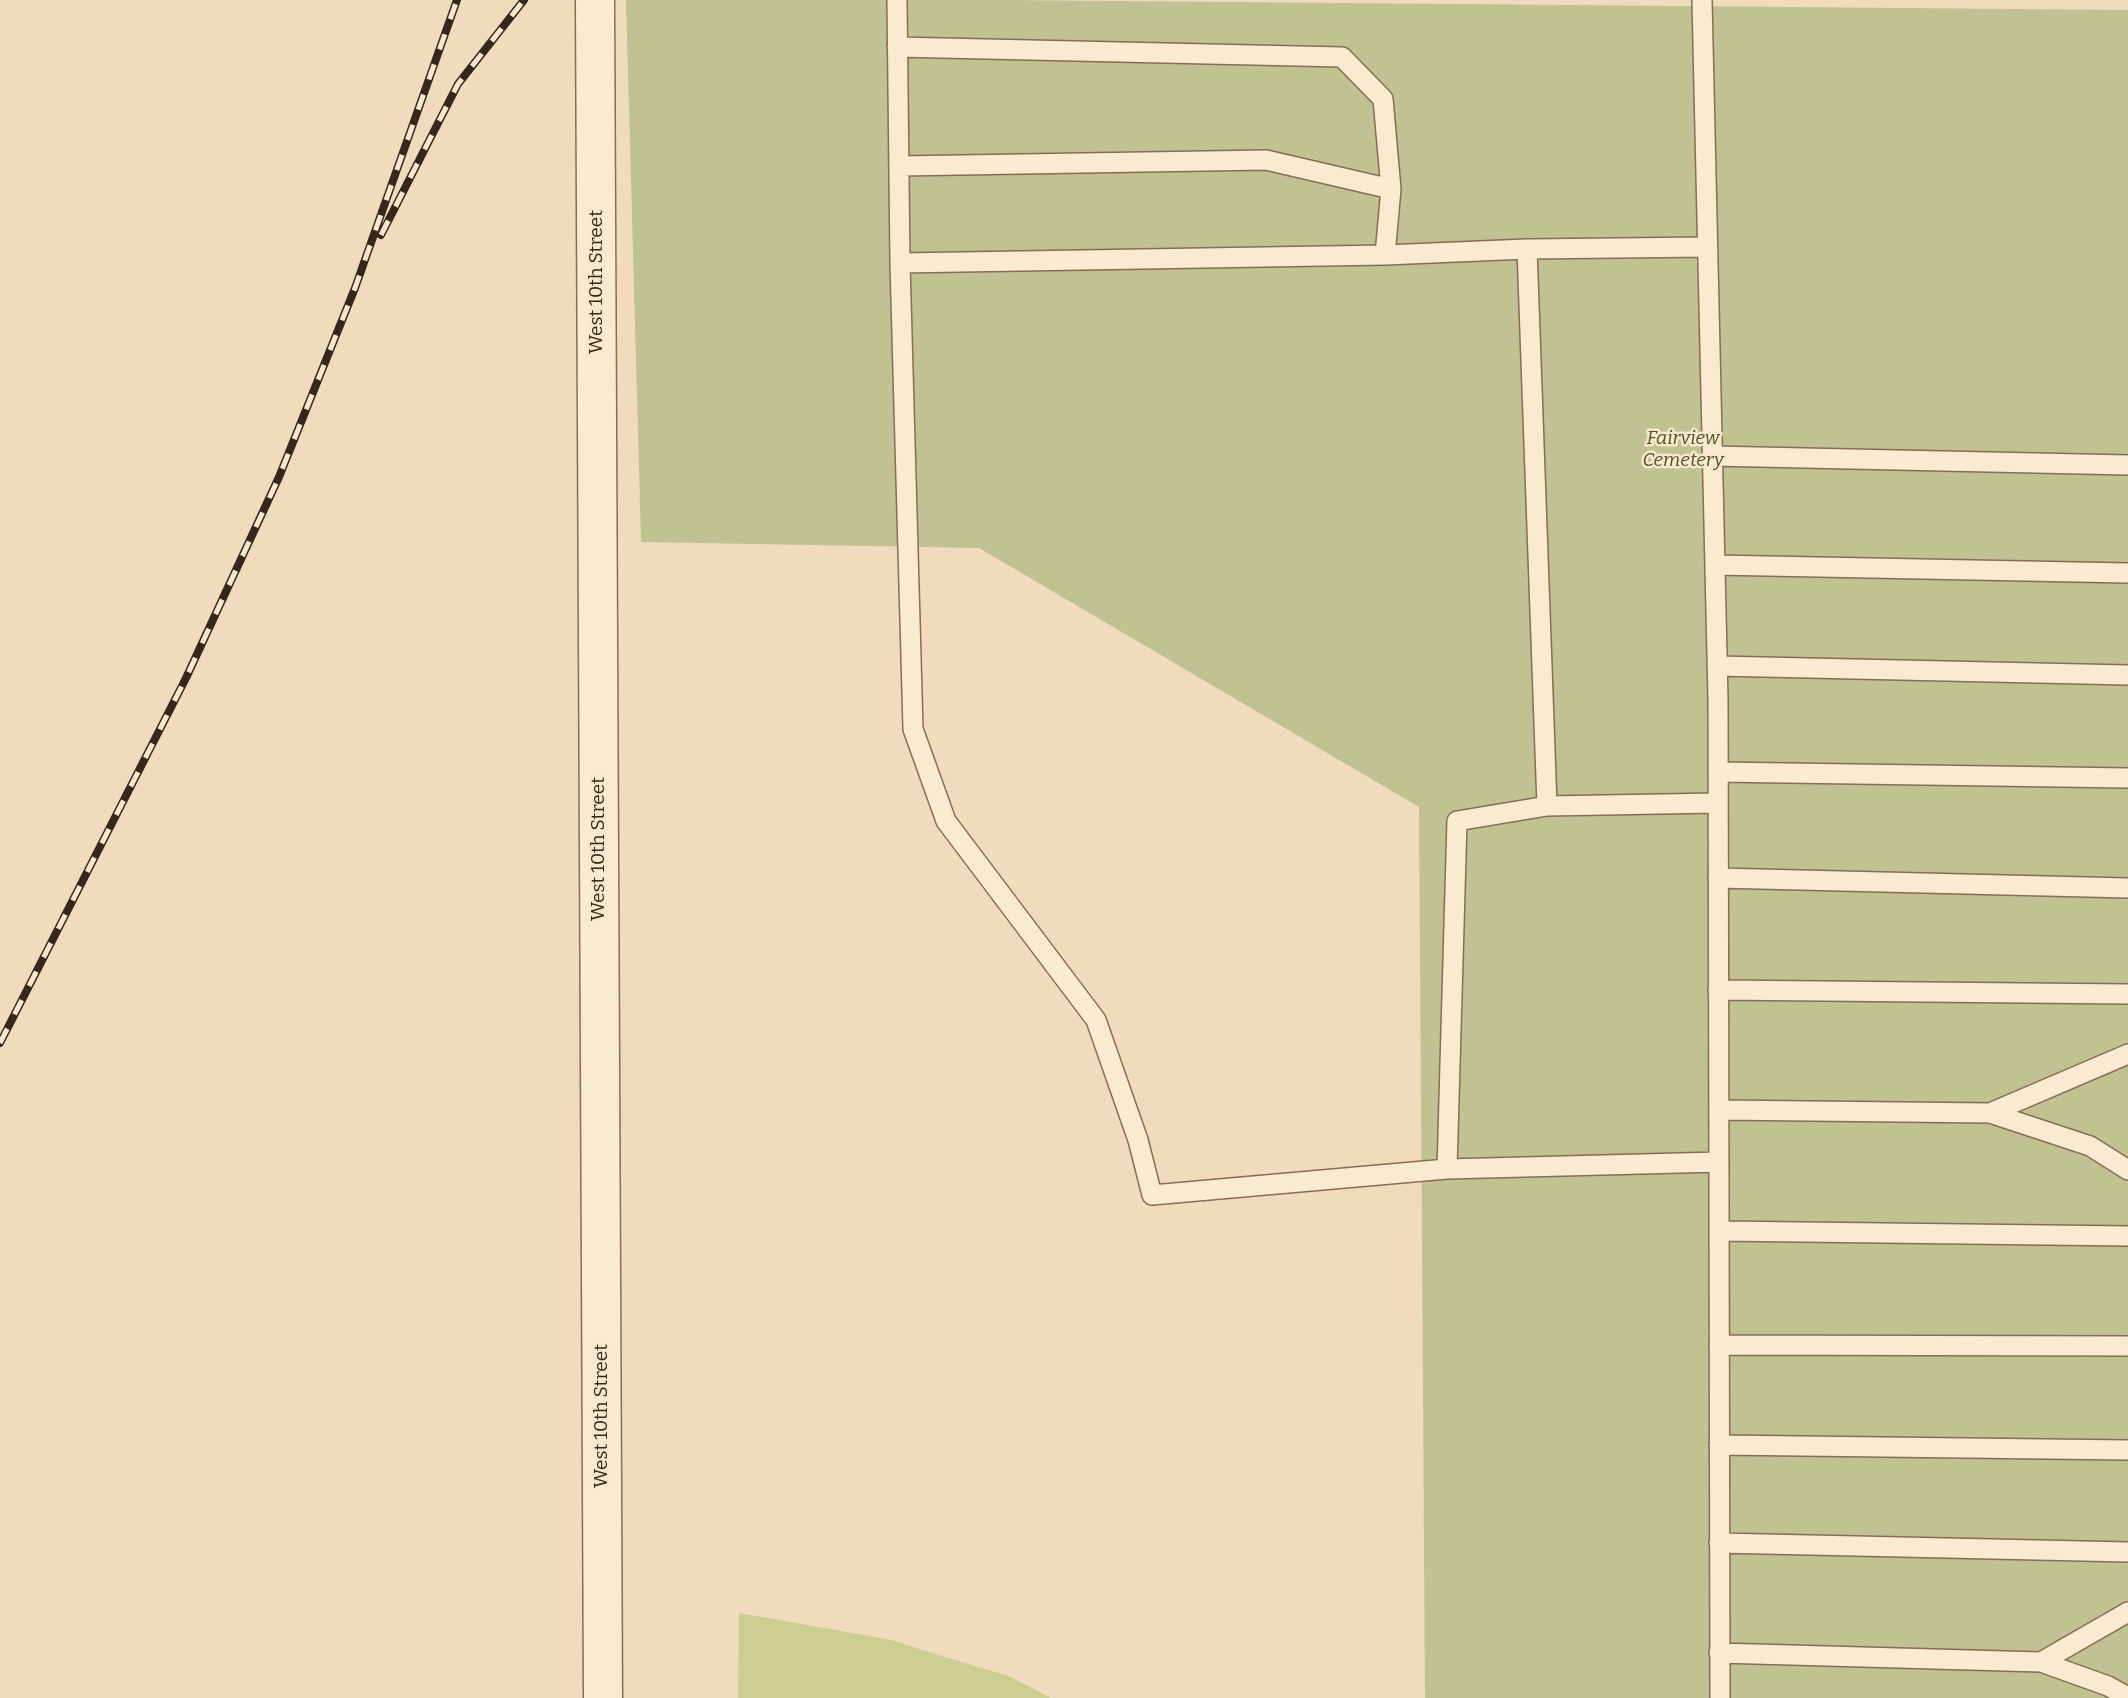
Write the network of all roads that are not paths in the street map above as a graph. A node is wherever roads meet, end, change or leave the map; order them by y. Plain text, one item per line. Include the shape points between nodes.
1 (595, 0) edge
2 (897, 0) edge
3 (1702, 0) edge
4 (897, 47) junction
5 (899, 166) junction
6 (1391, 189) junction
7 (1707, 247) junction
8 (1527, 249) junction
9 (1385, 255) junction
10 (900, 263) junction
11 (1712, 456) junction
12 (2128, 466) edge
13 (1715, 565) junction
14 (2128, 573) edge
15 (1717, 666) junction
16 (2128, 675) edge
17 (1718, 772) junction
18 (2128, 778) edge
19 (1718, 803) junction
20 (1547, 806) junction
21 (1718, 878) junction
22 (2128, 888) edge
23 (1718, 990) junction
24 (2128, 994) edge
25 (2128, 1054) edge
26 (1718, 1110) junction
27 (1990, 1113) junction
28 (1720, 1162) junction
29 (1447, 1169) junction
30 (2128, 1170) edge
31 (1719, 1231) junction
32 (2128, 1236) edge
33 (1719, 1345) junction
34 (2128, 1346) edge
35 (1719, 1445) junction
36 (2128, 1450) edge
37 (1719, 1543) junction
38 (2128, 1552) edge
39 (2128, 1612) edge
40 (1719, 1653) junction
41 (2040, 1662) junction
42 (2128, 1697) edge
43 (603, 1698) edge
44 (1720, 1698) edge

1 - 43 street, West 10th Street
2 - 4 lane
3 - 7 lane
4 - 5 lane
4 - 6 lane via 1342,57 1383,99
5 - 6 lane via 1266,160
5 - 10 lane
6 - 9 lane
7 - 8 lane
7 - 11 lane
8 - 9 lane
8 - 20 lane
9 - 10 lane
10 - 29 lane via 913,729 946,821 1096,1020 1152,1195
11 - 12 lane
11 - 13 lane
13 - 14 lane
13 - 15 lane
15 - 16 lane
15 - 17 lane
17 - 18 lane
17 - 19 lane
19 - 20 lane
19 - 21 lane
20 - 29 lane via 1457,821
21 - 22 lane
21 - 23 lane
23 - 24 lane
23 - 26 lane
25 - 27 lane
26 - 27 lane
26 - 28 lane
27 - 30 lane via 2090,1146
28 - 29 lane
28 - 31 lane
31 - 32 lane
31 - 33 lane
33 - 34 lane
33 - 35 lane
35 - 36 lane
35 - 37 lane
37 - 38 lane
37 - 40 lane
39 - 41 lane
40 - 41 lane
40 - 44 lane
41 - 42 lane

